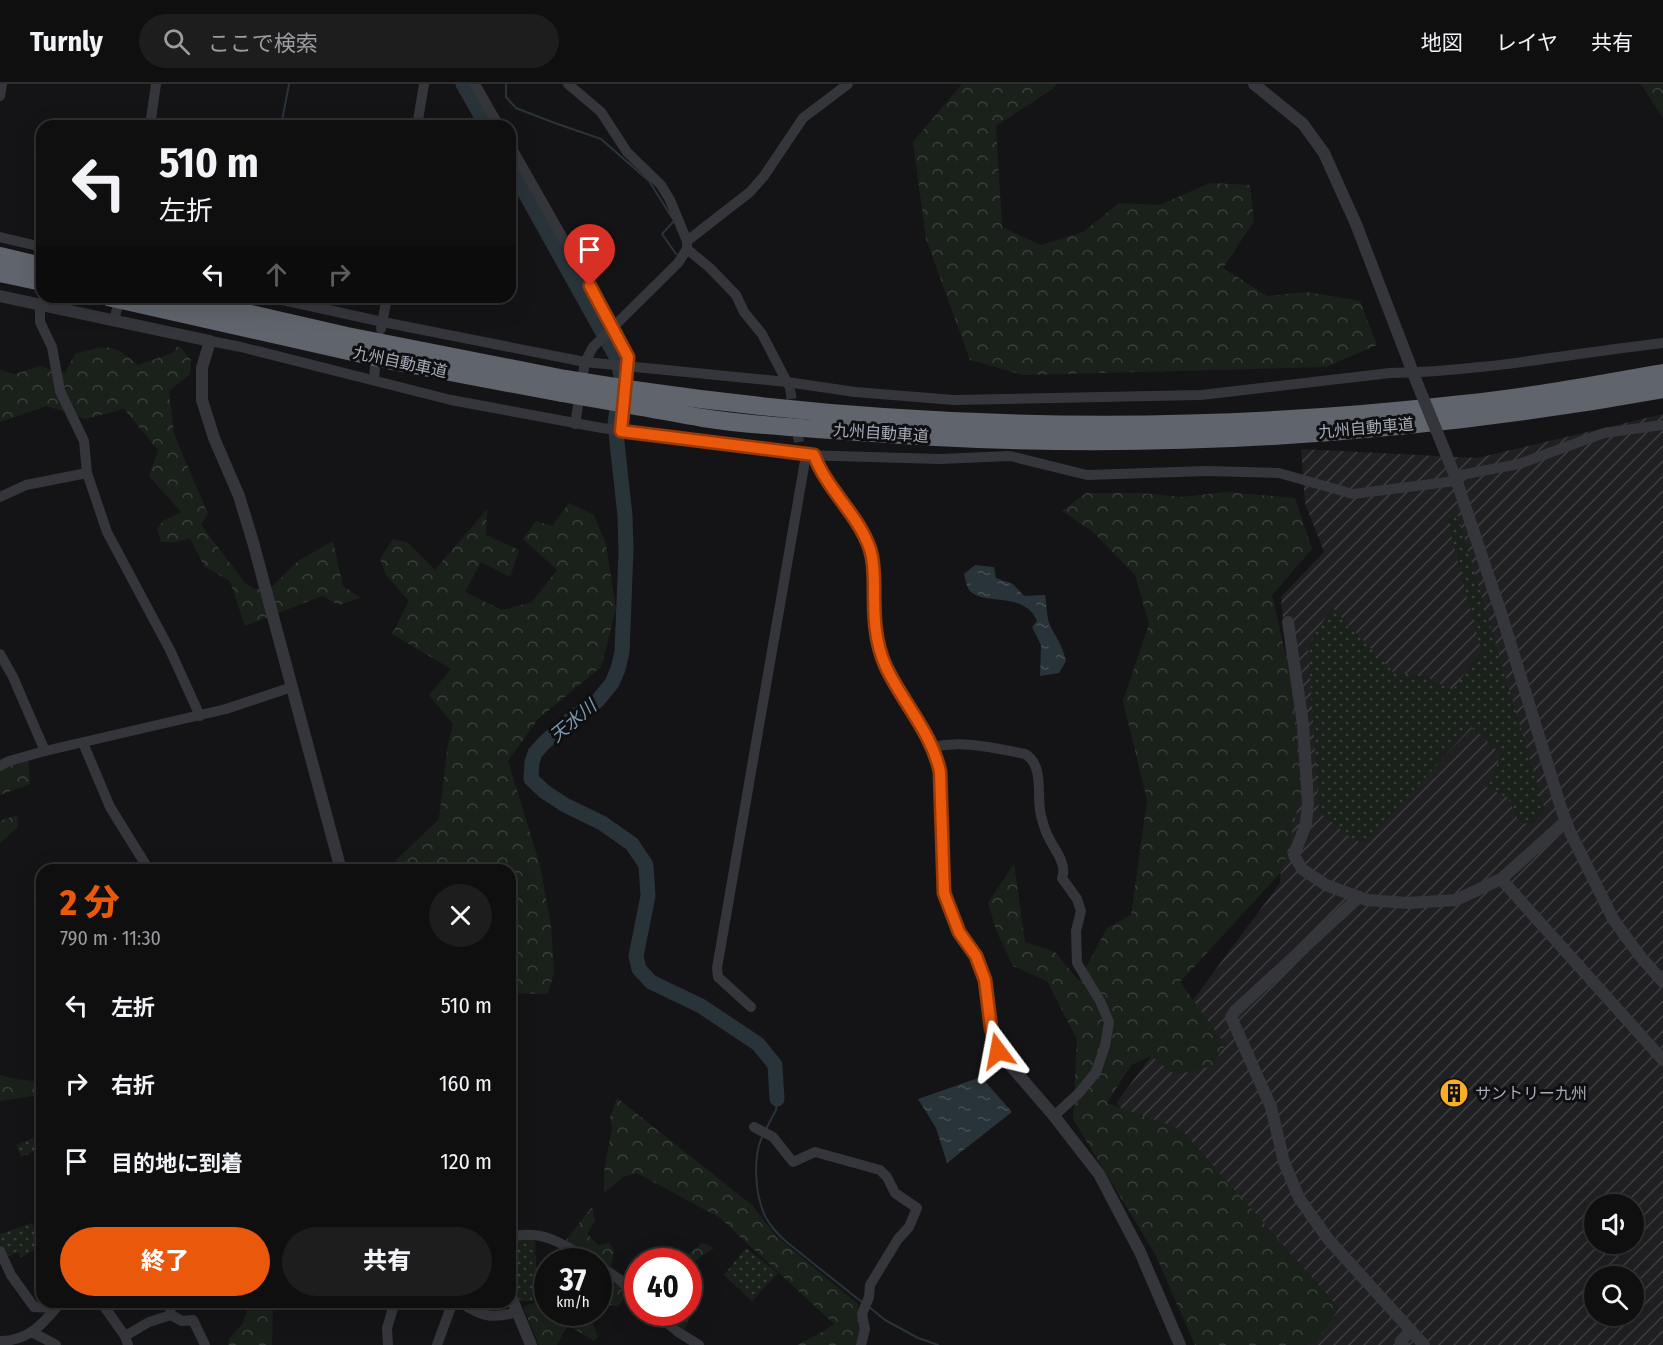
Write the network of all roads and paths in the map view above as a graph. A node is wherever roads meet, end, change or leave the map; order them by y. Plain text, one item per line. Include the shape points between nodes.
1 (2, 84) edge
2 (156, 84) edge
3 (424, 84) edge
4 (475, 84) edge
5 (567, 84) edge
6 (848, 84) edge
7 (1254, 84) edge
8 (0, 96) edge
9 (151, 120) edge
10 (418, 120) edge
11 (496, 120) edge
12 (516, 156) edge
13 (0, 237) edge
14 (687, 245) junction
15 (36, 246) edge
16 (0, 256) edge
17 (36, 265) edge
18 (0, 273) edge
19 (36, 281) edge
20 (0, 296) edge
21 (203, 303) edge
22 (293, 303) edge
23 (386, 303) edge
24 (40, 304) junction
25 (113, 309) edge
26 (382, 326) junction
27 (613, 326) junction
28 (210, 341) junction
29 (1663, 343) edge
30 (585, 362) junction
31 (375, 367) dead end
32 (627, 368) junction
33 (1663, 373) edge
34 (1416, 378) junction
35 (374, 380) junction
36 (789, 385) junction
37 (564, 386) junction
38 (1663, 388) edge
39 (632, 397) junction
40 (575, 424) junction
41 (1663, 425) edge
42 (621, 431) junction
43 (799, 442) tunnel mouth
44 (807, 455) junction
45 (87, 473) junction
46 (1455, 478) junction
47 (0, 497) edge
48 (1288, 622) dead end
49 (0, 654) edge
50 (292, 687) junction
51 (200, 716) junction
52 (83, 744) junction
53 (932, 747) junction
54 (45, 751) junction
55 (0, 766) edge
56 (1566, 822) junction
57 (144, 864) edge
58 (339, 864) edge
59 (1500, 879) junction
60 (1359, 897) junction
61 (1663, 982) edge
62 (751, 1007) dead end
63 (1663, 1060) edge
64 (1054, 1116) junction
65 (754, 1127) dead end
66 (516, 1236) edge
67 (567, 1248) edge
68 (0, 1251) edge
69 (612, 1275) edge
70 (624, 1284) edge
71 (36, 1307) edge
72 (56, 1308) edge
73 (104, 1308) edge
74 (170, 1308) edge
75 (393, 1308) edge
76 (451, 1308) edge
77 (469, 1308) edge
78 (516, 1308) edge
79 (518, 1312) junction
80 (171, 1316) junction
81 (671, 1326) edge
82 (1411, 1330) junction
83 (32, 1332) junction
84 (127, 1340) edge
85 (0, 1341) edge
86 (56, 1345) edge
87 (205, 1345) edge
88 (388, 1345) edge
89 (437, 1345) edge
90 (531, 1345) edge
91 (699, 1345) edge
92 (861, 1345) edge
93 (1180, 1345) edge
94 (1403, 1345) edge
95 (1424, 1345) edge

1 - 8 street
2 - 9 street
3 - 10 street
4 - 11 street
5 - 14 street via 601,112 627,152 661,185
6 - 14 street via 803,118 750,192
7 - 34 street via 1303,124 1324,153
12 - 27 street
13 - 15 street
14 - 27 street via 678,263
14 - 36 street via 735,295 762,334
16 - 17 highway
18 - 19 highway
20 - 24 street
21 - 37 highway, 九州自動車道
22 - 26 street
23 - 26 street
24 - 25 street
24 - 45 street via 40,322 52,347 60,391 84,441
25 - 28 street
25 - 37 highway, 九州自動車道 via 397,362
26 - 30 street
27 - 30 street
27 - 32 street via 628,357
28 - 35 street
28 - 50 street via 202,368 202,400 213,438 239,496
29 - 34 street
30 - 32 street
30 - 40 street
31 - 35 street
32 - 36 street
32 - 42 street
33 - 39 highway, 九州自動車道 via 1463,404 1298,419 1144,425 916,420
34 - 36 street via 1390,373 1201,395 1036,399 943,399
34 - 46 street, bridge
35 - 40 street via 451,400
37 - 39 highway, 九州自動車道, bridge
38 - 39 highway, 九州自動車道 via 1465,420 1225,438 1122,441 915,437 705,418
40 - 42 street
41 - 46 street via 1604,433 1519,464
42 - 44 street
43 - 44 street
44 - 46 street via 940,459 1010,456 1087,475 1279,473 1353,494
44 - 53 street via 853,517 871,552 879,650
44 - 62 street via 717,968 718,977
45 - 47 street via 26,485
45 - 51 street via 107,532
46 - 56 street
48 - 60 street via 1303,724 1308,802 1306,824 1294,855 1302,870 1326,885
49 - 54 street
50 - 51 street
50 - 58 street
51 - 52 street
52 - 54 street
52 - 57 street via 110,807
53 - 64 street via 940,772 942,880 947,906 985,980 998,1051
53 - 64 street via 971,744 1025,754 1032,758 1037,770 1040,812 1063,866 1062,878 1081,911 1076,931 1077,963 1109,1022 1106,1046 1096,1072
54 - 55 street
56 - 59 street
56 - 61 street via 1613,919
59 - 60 street via 1456,900 1408,903
59 - 63 street
60 - 82 street via 1231,1017 1271,1107 1284,1162 1299,1198 1328,1239
64 - 93 street via 1099,1174 1140,1252
65 - 92 street via 773,1137 793,1162 815,1152 880,1170 895,1193 917,1208 909,1227 870,1285 862,1314 865,1329
66 - 67 street via 544,1235
68 - 71 street via 11,1275
69 - 70 street
72 - 83 street
73 - 84 street
74 - 80 street
75 - 88 street via 387,1328
76 - 89 street
77 - 79 street via 480,1315
78 - 79 street
79 - 90 street
80 - 84 street via 149,1322
80 - 87 street via 193,1320
81 - 91 street
82 - 94 street via 1401,1341
82 - 95 street
83 - 85 street
83 - 86 street

